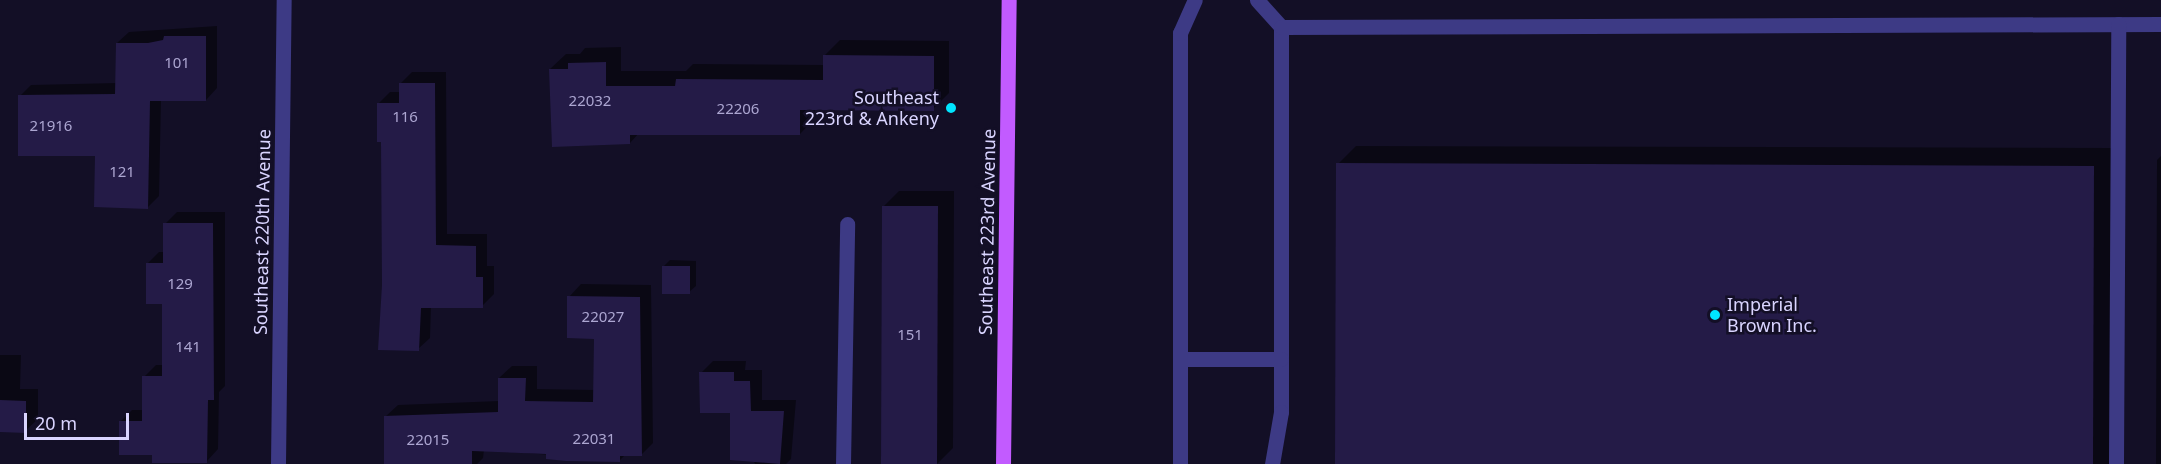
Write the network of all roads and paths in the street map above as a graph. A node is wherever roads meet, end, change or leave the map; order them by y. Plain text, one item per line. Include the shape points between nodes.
1 (284, 0) edge
2 (1009, 0) edge
3 (1195, 0) edge
4 (1257, 0) edge
5 (2118, 24) junction
6 (2161, 24) edge
7 (1281, 27) junction
8 (847, 224) dead end
9 (1180, 359) junction
10 (1281, 359) junction
11 (1180, 463) edge
12 (279, 464) edge
13 (843, 464) edge
14 (1003, 464) edge
15 (1272, 464) edge
16 (2116, 464) edge

1 - 12 street, Southeast 220th Avenue
2 - 14 main road, Southeast 223rd Avenue
3 - 9 street via 1180,33
4 - 7 street
5 - 6 street
5 - 7 street
5 - 16 street
7 - 10 street
8 - 13 street
9 - 10 street
9 - 11 street
10 - 15 street via 1281,412

